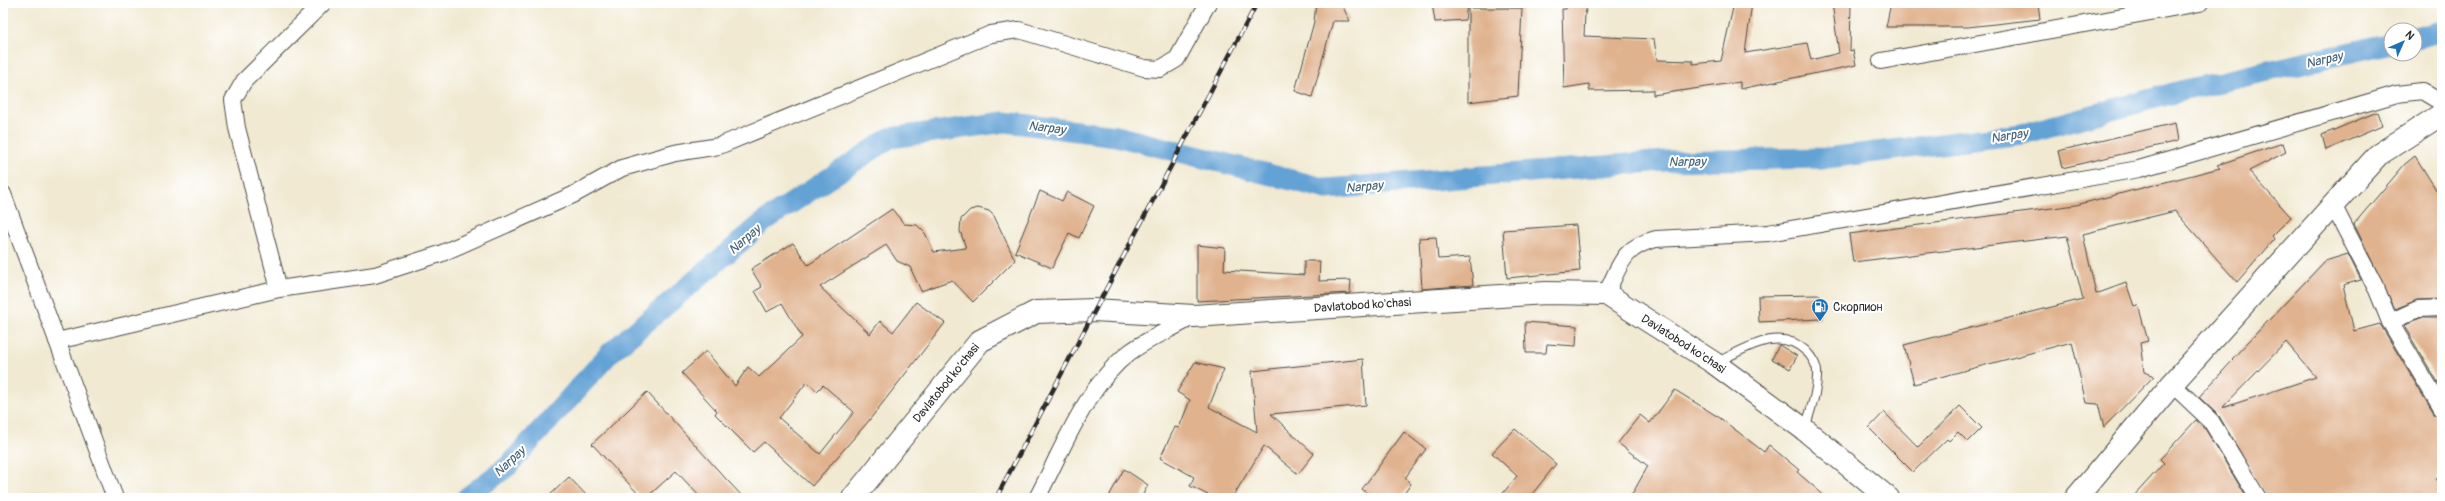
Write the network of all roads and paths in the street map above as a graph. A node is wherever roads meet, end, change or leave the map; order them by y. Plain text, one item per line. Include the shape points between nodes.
1 (323, 3) edge
2 (1208, 3) edge
3 (2200, 3) edge
4 (1881, 61) dead end
5 (2442, 103) edge
6 (2442, 114) edge
7 (3, 194) edge
8 (2333, 205) junction
9 (279, 289) junction
10 (1606, 294) junction
11 (2442, 308) edge
12 (1194, 316) junction
13 (2390, 322) junction
14 (57, 341) junction
15 (1714, 363) junction
16 (2172, 384) junction
17 (2442, 409) edge
18 (1805, 430) junction
19 (116, 498) edge
20 (853, 498) edge
21 (1037, 498) edge
22 (1888, 498) edge
23 (2076, 498) edge
24 (2258, 498) edge

1 - 9 street via 244,81 234,100 237,128
2 - 9 street via 1177,59 1160,69 1144,68 1019,30 991,34 719,146 675,153 622,168 573,195 440,254 375,275
3 - 4 street
5 - 10 street via 2422,92 2397,94 2139,169 1768,233 1656,239 1639,243 1628,251
6 - 8 street via 2378,155
7 - 14 street
8 - 13 street via 2377,290
8 - 16 street
9 - 14 street
10 - 12 street, Davlatobod ko'chasi via 1546,293
10 - 15 street, Davlatobod ko'chasi
11 - 13 street via 2418,309
12 - 20 street, Davlatobod ko'chasi via 1094,310 1036,312 980,341
12 - 21 street via 1131,352 1107,374 1082,411
13 - 17 street
14 - 19 street
15 - 18 street, Davlatobod ko'chasi
15 - 18 lane via 1768,340 1784,338 1798,344 1810,356 1818,371
16 - 23 street
16 - 24 street via 2211,421
18 - 22 street, Davlatobod ko'chasi

